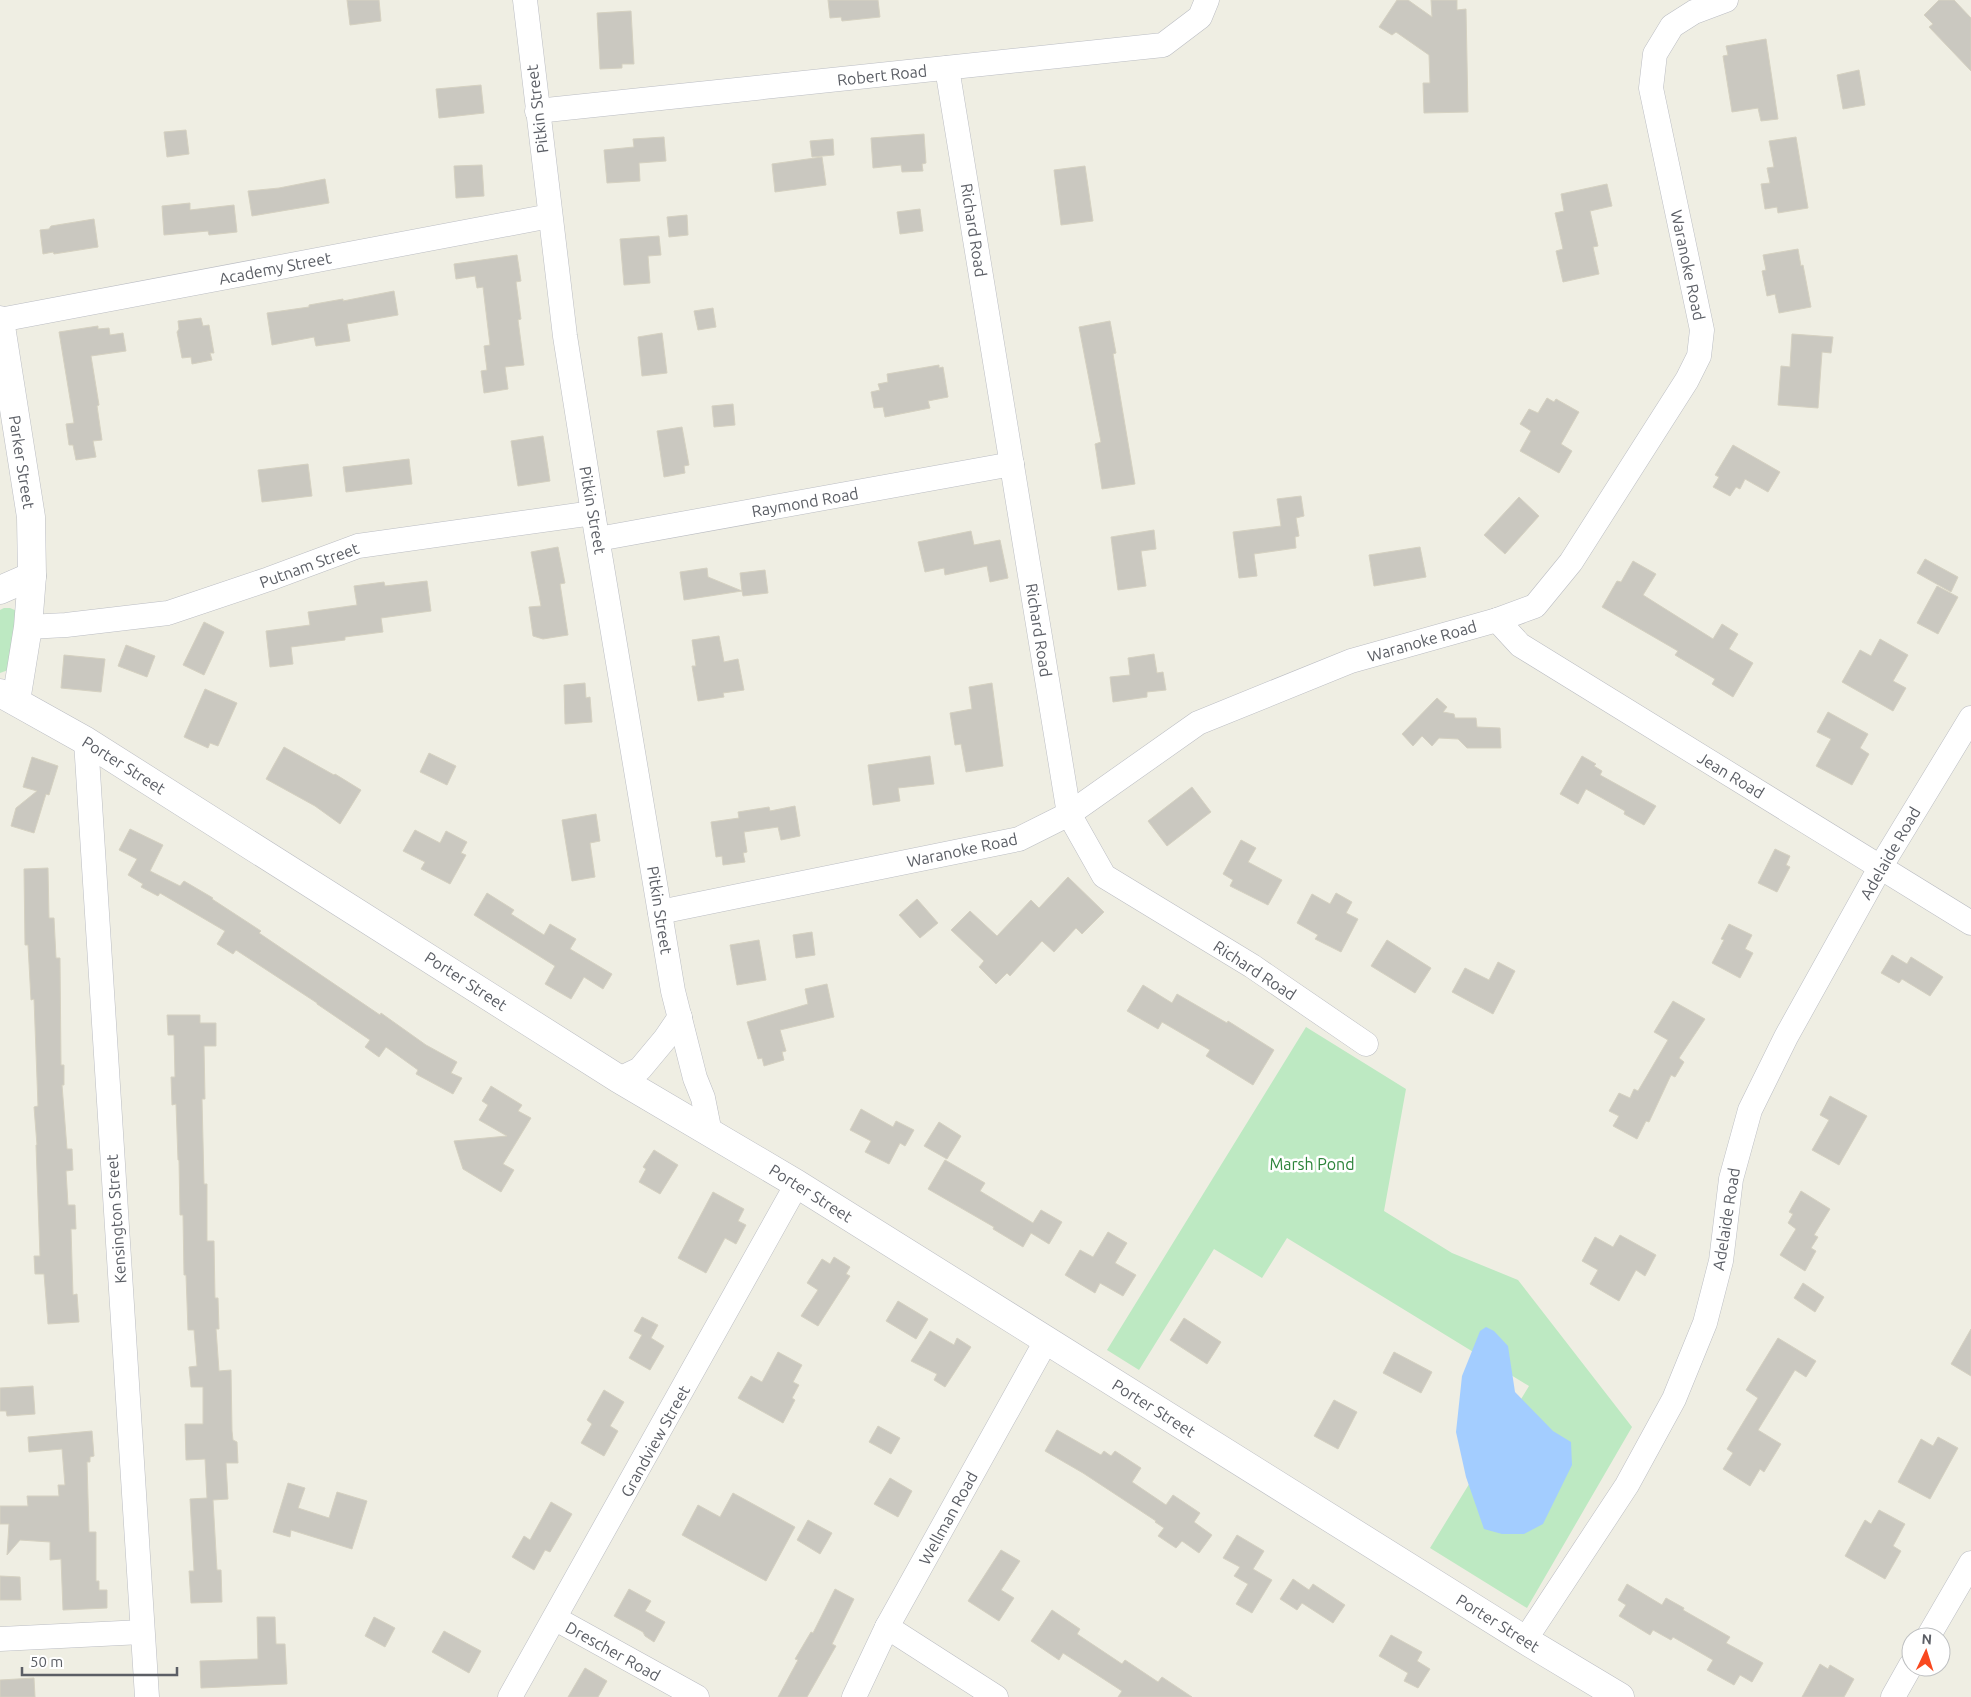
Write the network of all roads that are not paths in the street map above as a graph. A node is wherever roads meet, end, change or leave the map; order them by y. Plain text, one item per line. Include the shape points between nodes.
1 (525, 0) edge
2 (1207, 0) edge
3 (1726, 0) edge
4 (947, 68) junction
5 (537, 111) junction
6 (550, 216) junction
7 (0, 320) edge
8 (1012, 464) junction
9 (593, 513) junction
10 (598, 539) junction
11 (32, 576) junction
12 (0, 590) edge
13 (1497, 620) junction
14 (28, 627) junction
15 (8, 697) edge
16 (1971, 718) edge
17 (86, 741) junction
18 (1069, 814) junction
19 (1881, 866) junction
20 (660, 912) junction
21 (1971, 923) edge
22 (680, 1017) junction
23 (1366, 1044) dead end
24 (619, 1079) junction
25 (710, 1133) junction
26 (797, 1184) junction
27 (1046, 1341) junction
28 (1971, 1563) edge
29 (556, 1619) junction
30 (887, 1627) junction
31 (1934, 1627) edge
32 (142, 1632) junction
33 (0, 1640) edge
34 (1525, 1640) junction
35 (1904, 1677) edge
36 (147, 1697) edge
37 (510, 1697) edge
38 (696, 1697) edge
39 (854, 1697) edge
40 (996, 1697) edge
41 (1620, 1697) edge
42 (1892, 1697) edge

1 - 5 street, Pitkin Street
2 - 4 street, Robert Road via 1200,17 1163,45
3 - 13 street, Waranoke Road via 1694,12 1672,26 1655,54 1651,88 1702,330 1699,356 1571,562 1535,606
4 - 5 street, Robert Road
4 - 8 street, Richard Road
5 - 6 street, Pitkin Street
6 - 7 street, Academy Street
6 - 9 street, Pitkin Street
7 - 11 street, Parker Street via 31,517
8 - 10 street, Raymond Road
8 - 18 street, Richard Road
9 - 10 street, Pitkin Street
9 - 14 street, Putnam Street via 358,546 168,613
10 - 20 street, Pitkin Street
11 - 12 street
11 - 14 street, Parker Street
13 - 18 street, Waranoke Road via 1350,662 1198,723
13 - 19 street, Jean Road via 1520,645
14 - 15 street, Parker Street
15 - 17 street, Porter Street
16 - 19 street, Adelaide Road
17 - 24 street, Porter Street
17 - 32 street, Kensington Street
18 - 20 street, Waranoke Road via 1018,839
18 - 23 street, Richard Road via 1104,876 1252,966
19 - 21 street, Jean Road
19 - 34 street, Adelaide Road via 1786,1036 1750,1110 1731,1179 1721,1261 1705,1323 1674,1399 1627,1486
20 - 22 street, Pitkin Street
22 - 24 street via 640,1069
22 - 25 street, Pitkin Street
24 - 25 street, Porter Street
25 - 26 street, Porter Street
26 - 27 street, Porter Street
26 - 29 street, Grandview Street
27 - 30 street, Wellman Road
27 - 34 street, Porter Street
28 - 31 street
29 - 37 street, Grandview Street
29 - 38 street, Drescher Road
30 - 39 street, Wellman Road
30 - 40 street
32 - 33 street
32 - 36 street, Kensington Street
34 - 41 street, Porter Street
35 - 42 street

